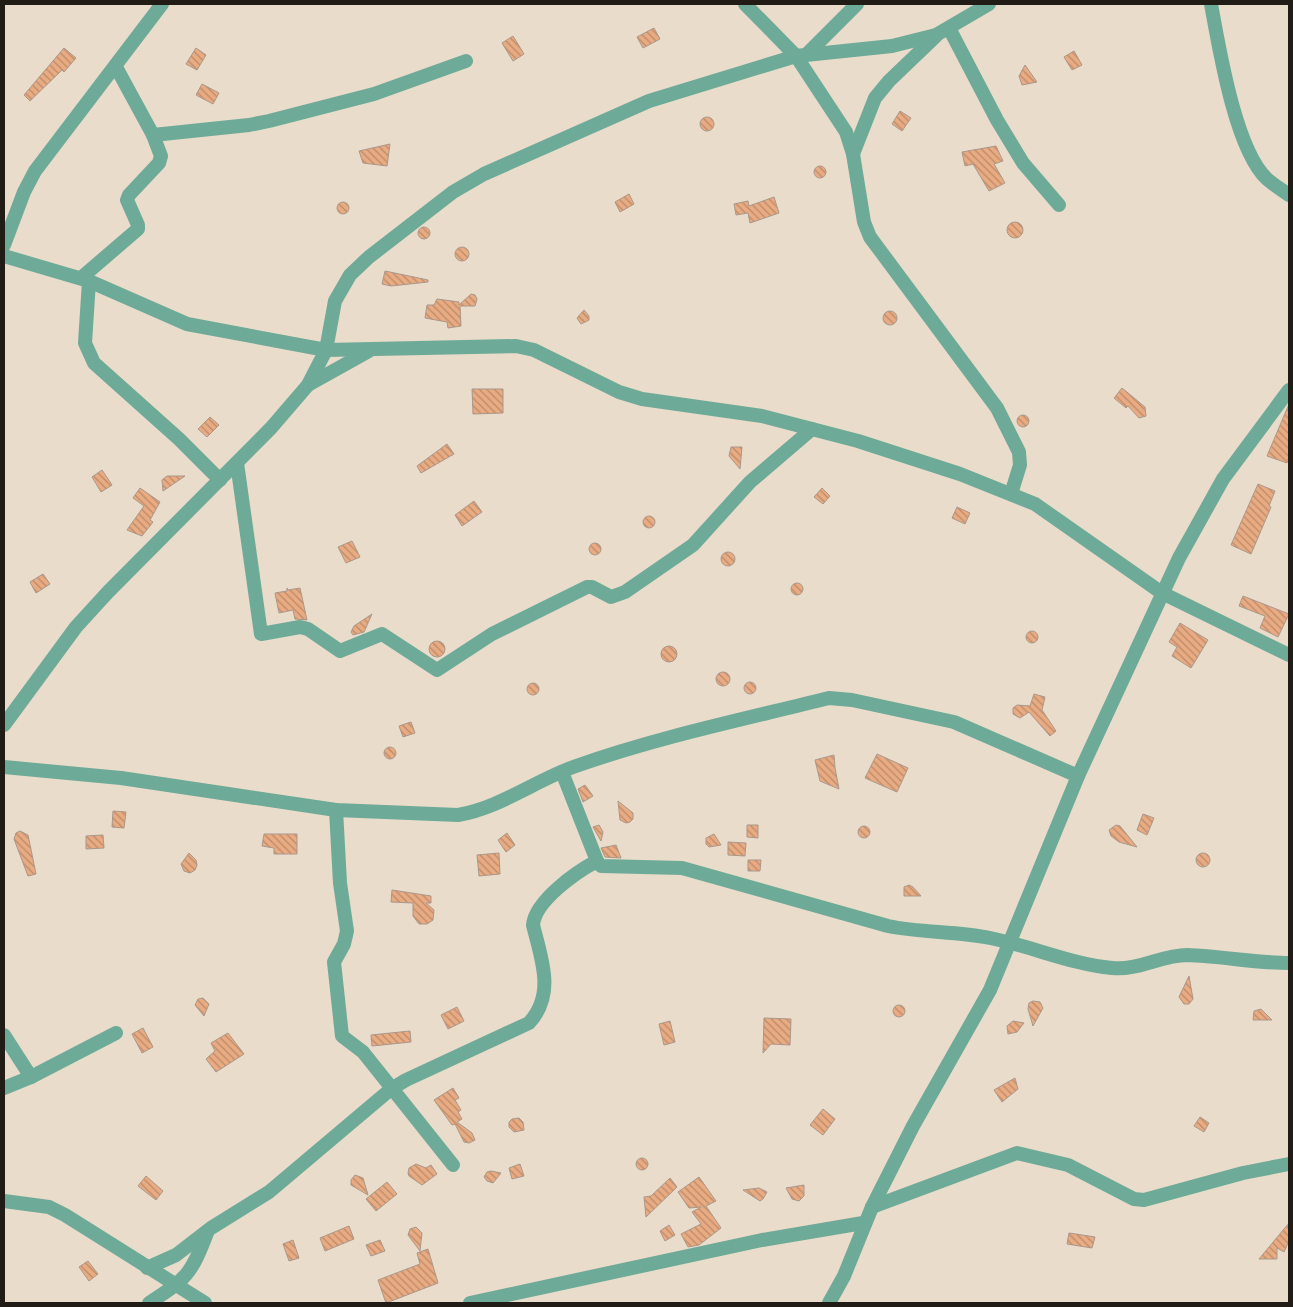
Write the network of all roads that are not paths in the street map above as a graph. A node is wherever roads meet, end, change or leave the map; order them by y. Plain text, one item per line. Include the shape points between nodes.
1 (162, 4) edge
2 (745, 4) edge
3 (857, 4) edge
4 (990, 4) edge
5 (1211, 4) edge
6 (949, 28) junction
7 (936, 35) junction
8 (802, 55) junction
9 (466, 61) dead end
10 (116, 67) junction
11 (153, 135) junction
12 (853, 154) junction
13 (1289, 195) edge
14 (1059, 205) dead end
15 (4, 245) edge
16 (4, 256) edge
17 (86, 280) junction
18 (326, 350) junction
19 (372, 350) junction
20 (308, 385) junction
21 (1289, 390) edge
22 (812, 429) junction
23 (237, 463) junction
24 (220, 480) junction
25 (1011, 494) junction
26 (1162, 592) junction
27 (1289, 656) edge
28 (4, 724) edge
29 (4, 767) edge
30 (562, 772) junction
31 (1078, 776) junction
32 (336, 810) junction
33 (597, 861) junction
34 (1011, 942) junction
35 (1289, 963) edge
36 (116, 1033) dead end
37 (4, 1035) edge
38 (31, 1077) junction
39 (4, 1088) edge
40 (391, 1089) junction
41 (1289, 1164) edge
42 (453, 1165) dead end
43 (4, 1202) edge
44 (872, 1207) junction
45 (863, 1224) junction
46 (206, 1233) junction
47 (147, 1268) junction
48 (175, 1286) junction
49 (149, 1303) edge
50 (205, 1303) edge
51 (470, 1303) edge
52 (830, 1303) edge

1 - 10 street
2 - 8 street
3 - 8 street
4 - 6 street
5 - 13 street via 1227,87 1244,136 1256,164 1267,179
6 - 7 street
6 - 14 street via 997,120 1024,163
7 - 8 street via 892,46
7 - 12 street via 875,98
8 - 12 street via 846,132
8 - 18 street via 649,101 484,174 453,192 368,257 350,275 335,301
9 - 11 street via 374,94 249,125
10 - 11 street
10 - 15 street via 35,172
11 - 17 street via 161,156 159,162 128,200 138,229
12 - 25 street via 864,222 870,237 987,391 1019,452 1020,465
16 - 17 street
17 - 18 street via 187,324
17 - 24 street via 85,343 94,363
18 - 19 street
18 - 20 street
19 - 20 street
19 - 22 street via 516,346 534,350 619,392 642,399 762,416
20 - 23 street
21 - 26 street via 1223,479
22 - 23 street via 750,482 693,545 625,592 611,597 587,587 492,634 437,670 382,634 340,651 308,628 261,634
22 - 25 street via 960,474
23 - 24 street
24 - 28 street via 76,627
25 - 26 street via 1049,513
26 - 27 street
26 - 31 street
29 - 32 street via 122,778
30 - 31 street via 676,737 829,698 954,722
30 - 32 street via 476,812 458,815
30 - 33 street
31 - 34 street
32 - 40 street via 340,883 347,931 334,962 342,1036 363,1052
33 - 34 street via 601,866 682,868 888,926
33 - 40 street via 574,876 540,906 534,916 546,989 529,1023
34 - 35 street via 1068,960 1114,968 1186,955
34 - 44 street via 990,990
36 - 38 street
37 - 38 street
38 - 39 street
40 - 42 street
40 - 46 street via 285,1180
41 - 44 street via 1144,1200 1134,1199 1060,1162 1017,1153
43 - 47 street via 49,1208 65,1215
44 - 45 street
45 - 51 street via 762,1240
45 - 52 street via 844,1276
46 - 47 street via 170,1258
46 - 48 street via 191,1270
47 - 48 street
48 - 49 street
48 - 50 street

